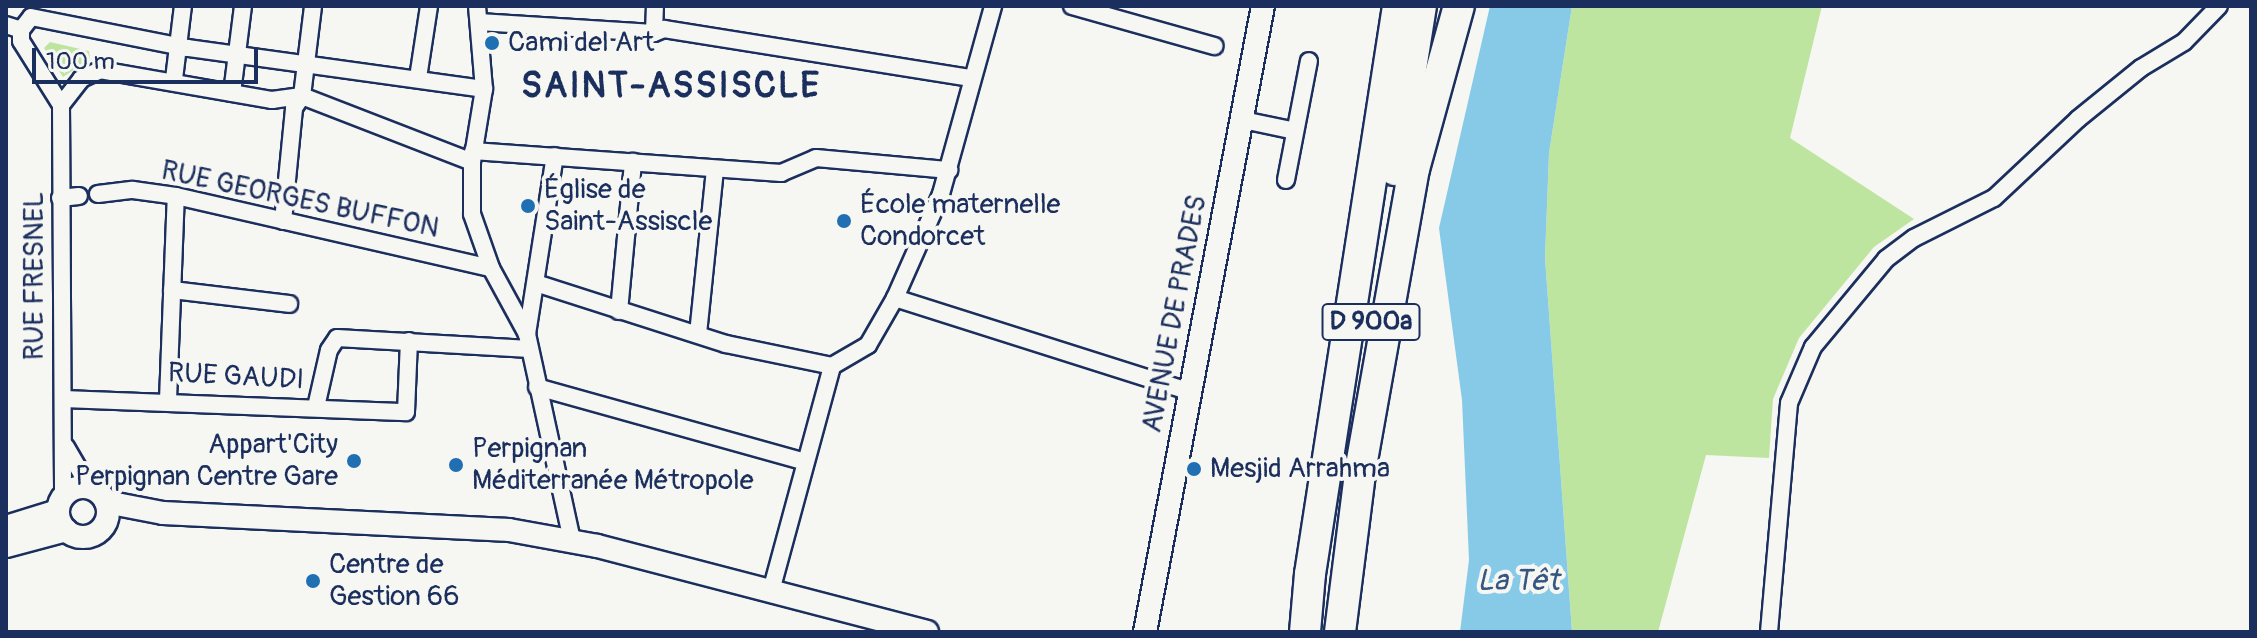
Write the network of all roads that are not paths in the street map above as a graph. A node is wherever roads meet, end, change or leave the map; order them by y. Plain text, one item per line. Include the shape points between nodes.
1 (183, 6) edge
2 (243, 6) edge
3 (313, 6) edge
4 (429, 6) edge
5 (655, 6) edge
6 (993, 6) edge
7 (1072, 6) edge
8 (1263, 6) edge
9 (1398, 6) edge
10 (1421, 6) edge
11 (1459, 6) edge
12 (2219, 6) edge
13 (478, 14) edge
14 (22, 20) edge
15 (654, 33) junction
16 (178, 46) junction
17 (1214, 46) dead end
18 (1390, 48) junction
19 (236, 53) junction
20 (1309, 61) dead end
21 (306, 62) junction
22 (418, 78) junction
23 (971, 78) junction
24 (174, 79) junction
25 (484, 89) junction
26 (232, 93) junction
27 (302, 96) junction
28 (61, 105) junction
29 (1243, 120) junction
30 (1295, 131) junction
31 (555, 156) junction
32 (472, 157) junction
33 (1407, 158) junction
34 (633, 162) junction
35 (715, 170) junction
36 (949, 170) junction
37 (1286, 180) dead end
38 (98, 194) dead end
39 (79, 196) dead end
40 (176, 196) junction
41 (60, 198) junction
42 (283, 221) junction
43 (491, 268) junction
44 (539, 284) junction
45 (172, 290) junction
46 (895, 298) junction
47 (289, 304) dead end
48 (619, 311) junction
49 (698, 334) junction
50 (409, 341) junction
51 (529, 341) junction
52 (832, 366) junction
53 (537, 387) junction
54 (1192, 392) junction
55 (65, 399) junction
56 (168, 400) junction
57 (316, 407) junction
58 (66, 446) junction
59 (805, 462) junction
60 (101, 504) junction
61 (62, 513) junction
62 (6, 527) edge
63 (572, 540) junction
64 (6, 546) edge
65 (771, 591) junction
66 (927, 632) edge
67 (1145, 632) edge
68 (1284, 632) edge
69 (1305, 632) edge
70 (1338, 632) edge
71 (1769, 632) edge

1 - 16 street
2 - 19 street
3 - 21 street
4 - 22 street
5 - 15 street
6 - 23 street
7 - 17 street
8 - 29 street, AVENUE DE PRADES
9 - 18 highway, D 900a
10 - 33 highway
11 - 33 highway
12 - 71 street via 2184,42 2141,68 2078,119 1994,198 1914,238 1886,259 1813,347 1789,403
13 - 15 street
13 - 25 street
14 - 16 street
14 - 28 street via 21,41
15 - 23 street via 696,33
16 - 19 street
16 - 24 street
18 - 68 highway via 1369,96
18 - 69 highway, D 900a
19 - 21 street
19 - 26 street
20 - 30 street
21 - 22 street
21 - 27 street
22 - 25 street
23 - 36 street
24 - 26 street
24 - 28 street via 100,70 81,79
25 - 32 street
26 - 27 street via 272,100
27 - 32 street
27 - 42 street via 294,108
28 - 41 street, RUE FRESNEL
29 - 30 street
29 - 54 street, AVENUE DE PRADES
30 - 37 street
31 - 32 street
31 - 34 street
31 - 44 street
32 - 43 street via 472,214
33 - 70 highway
34 - 35 street
34 - 48 street
35 - 36 street via 781,173 816,158
35 - 49 street
36 - 46 street
38 - 40 street, RUE GEORGES BUFFON via 133,190
39 - 41 street
40 - 42 street, RUE GEORGES BUFFON
40 - 45 street
41 - 55 street, RUE FRESNEL
42 - 43 street, RUE GEORGES BUFFON
43 - 51 street
44 - 48 street
44 - 51 street
45 - 47 street
45 - 56 street
46 - 52 street via 868,345
46 - 54 street
48 - 49 street
49 - 52 street
50 - 51 street
50 - 57 street via 337,338 329,350
50 - 57 street, RUE GAUDI via 406,412
51 - 53 street
52 - 59 street
53 - 59 street
53 - 63 street
54 - 67 street, AVENUE DE PRADES
55 - 56 street, RUE GAUDI
55 - 58 street, RUE FRESNEL
56 - 57 street, RUE GAUDI
58 - 60 street, RUE FRESNEL
58 - 61 street, RUE FRESNEL
59 - 65 street
60 - 61 street via 75,488
60 - 61 street via 88,536
60 - 63 street via 163,513 451,526
61 - 62 street
61 - 64 street
63 - 65 street
65 - 66 street

